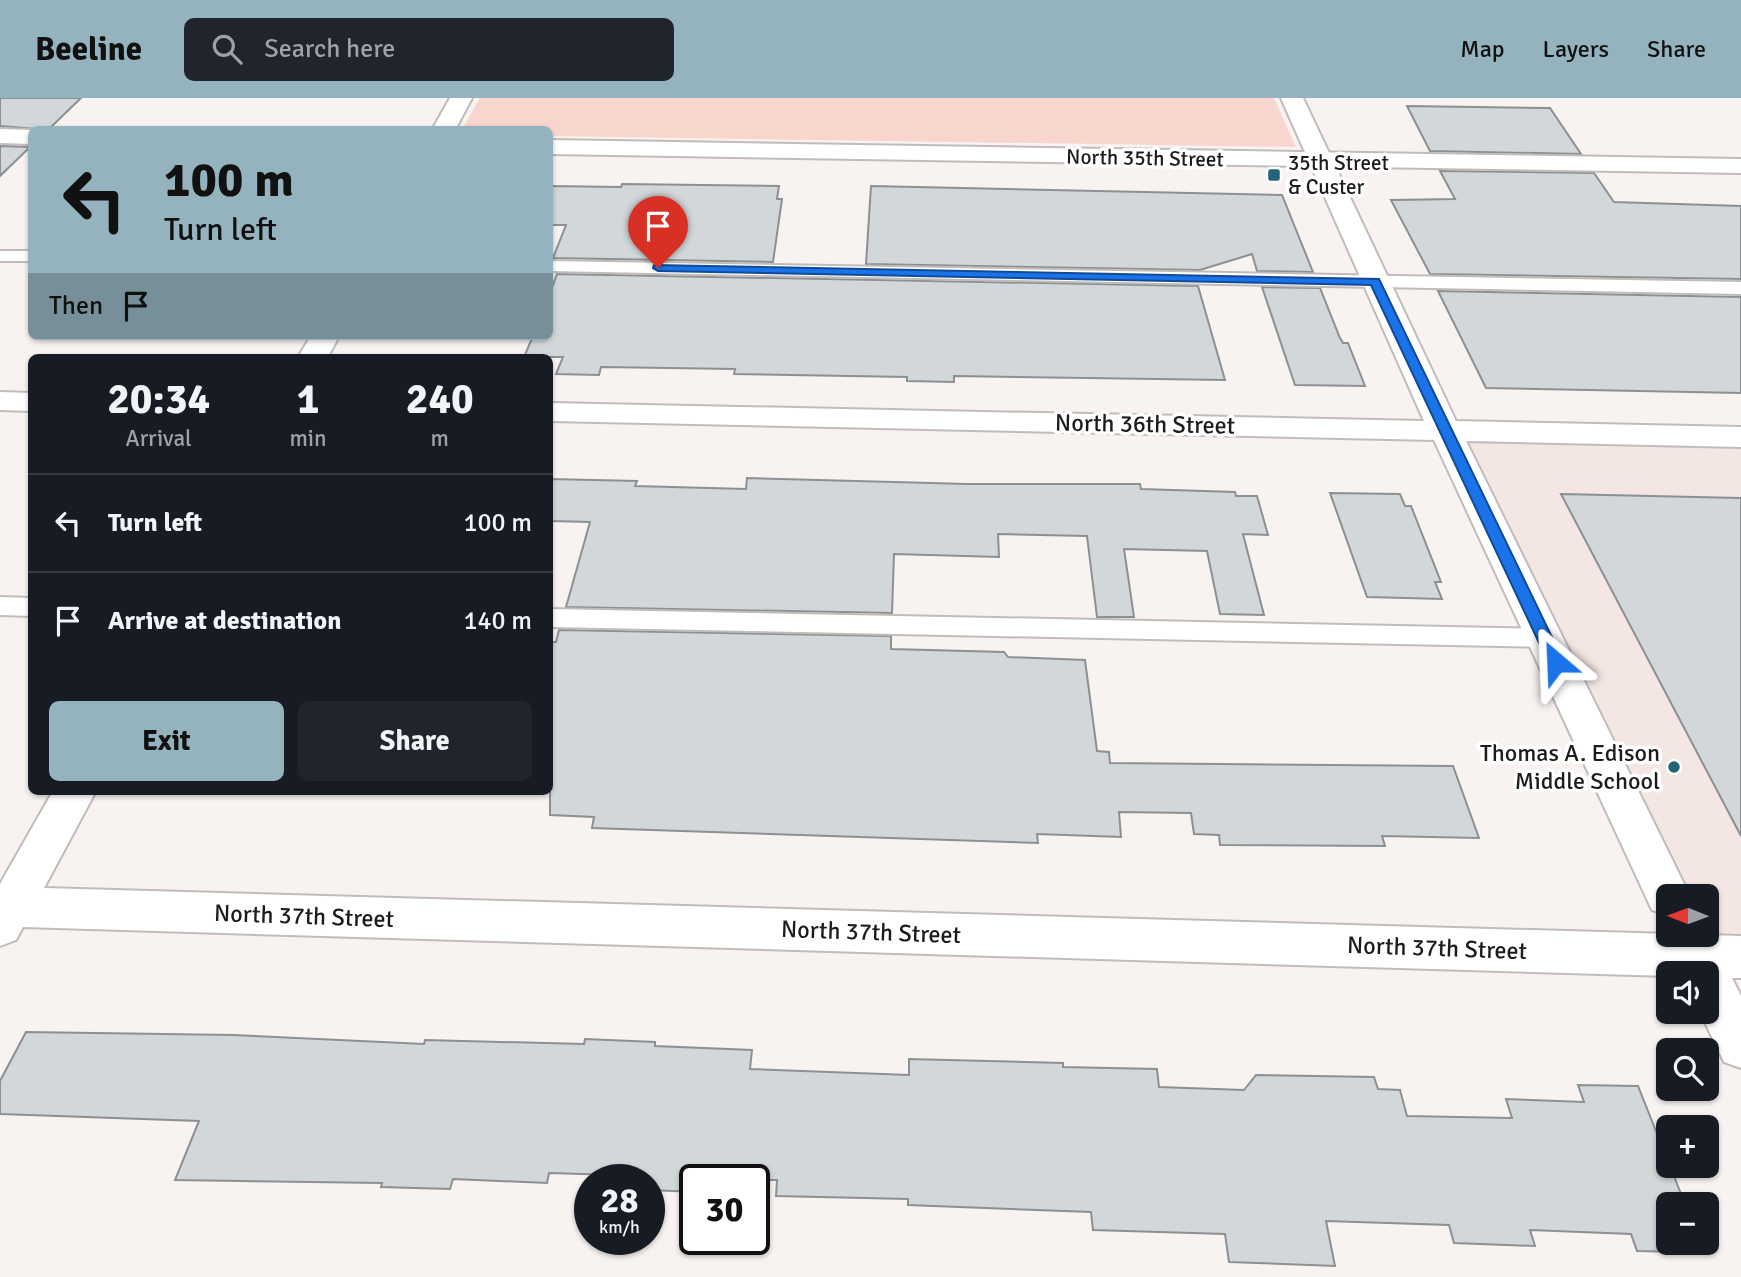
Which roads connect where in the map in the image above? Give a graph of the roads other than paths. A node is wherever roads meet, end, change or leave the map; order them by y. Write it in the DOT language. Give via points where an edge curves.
graph roads {
  1 [pos="461,98"];
  2 [pos="1292,98"];
  3 [pos="445,126"];
  4 [pos="0,136"];
  5 [pos="28,137"];
  6 [pos="553,147"];
  7 [pos="1320,161"];
  8 [pos="1741,166"];
  9 [pos="0,256"];
  10 [pos="28,256"];
  11 [pos="553,266"];
  12 [pos="1375,281"];
  13 [pos="1741,288"];
  14 [pos="0,401"];
  15 [pos="28,402"];
  16 [pos="553,412"];
  17 [pos="1444,430"];
  18 [pos="1741,437"];
  19 [pos="0,606"];
  20 [pos="28,607"];
  21 [pos="553,618"];
  22 [pos="1545,638"];
  23 [pos="73,795"];
  24 [pos="1662,884"];
  25 [pos="4,914"];
  26 [pos="1741,957"];
  27 [pos="1699,959"];
  28 [pos="1741,1045"];
  1 -- 3 [label="street"];
  2 -- 7 [label="street"];
  4 -- 5 [label="street"];
  6 -- 7 [label="street, North 35th Street"];
  7 -- 8 [label="street, North 35th Street"];
  7 -- 12 [label="street"];
  9 -- 10 [label="lane"];
  11 -- 12 [label="lane"];
  12 -- 13 [label="lane"];
  12 -- 17 [label="street"];
  14 -- 15 [label="street"];
  16 -- 17 [label="street, North 36th Street"];
  17 -- 18 [label="street, North 36th Street"];
  17 -- 22 [label="street"];
  19 -- 20 [label="lane"];
  21 -- 22 [label="lane"];
  22 -- 24 [label="street"];
  23 -- 25 [label="street"];
  25 -- 27 [label="street, North 37th Street"];
  26 -- 27 [label="street, North 37th Street"];
  27 -- 28 [label="street"];
}
